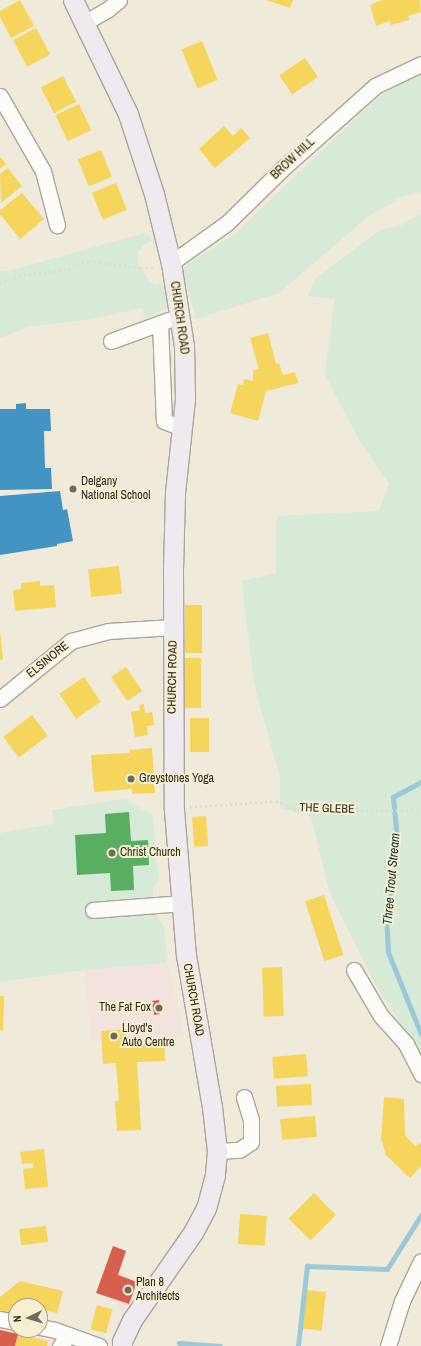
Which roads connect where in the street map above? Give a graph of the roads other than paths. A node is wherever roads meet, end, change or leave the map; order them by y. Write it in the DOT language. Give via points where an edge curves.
graph roads {
  1 [pos="73,0"];
  2 [pos="119,0"];
  3 [pos="84,23"];
  4 [pos="421,64"];
  5 [pos="0,96"];
  6 [pos="57,225"];
  7 [pos="171,263"];
  8 [pos="180,316"];
  9 [pos="160,323"];
  10 [pos="111,341"];
  11 [pos="182,428"];
  12 [pos="174,627"];
  13 [pos="0,699"];
  14 [pos="182,903"];
  15 [pos="93,910"];
  16 [pos="354,970"];
  17 [pos="421,1074"];
  18 [pos="244,1097"];
  19 [pos="217,1151"];
  20 [pos="421,1260"];
  21 [pos="48,1332"];
  22 [pos="64,1341"];
  23 [pos="99,1346"];
  24 [pos="122,1346"];
  25 [pos="388,1346"];
  1 -- 3 [label="main road, CHURCH ROAD"];
  2 -- 3 [label="street"];
  3 -- 7 [label="main road, CHURCH ROAD" via="128,114 154,194"];
  4 -- 7 [label="street, BROW HILL" via="375,86 282,169 228,223"];
  5 -- 6 [label="street" via="43,171"];
  7 -- 8 [label="main road, CHURCH ROAD"];
  8 -- 9 [label="street"];
  8 -- 11 [label="main road, CHURCH ROAD" via="184,346 185,399"];
  9 -- 10 [label="street"];
  9 -- 11 [label="street" via="164,421"];
  11 -- 12 [label="main road, CHURCH ROAD" via="175,493 172,572"];
  12 -- 13 [label="street, ELSINORE" via="108,631 71,641"];
  12 -- 14 [label="main road, CHURCH ROAD" via="174,803"];
  14 -- 15 [label="street"];
  14 -- 19 [label="main road, CHURCH ROAD" via="186,955"];
  16 -- 17 [label="street" via="381,1016 406,1044"];
  18 -- 19 [label="street" via="251,1120 251,1142 240,1150"];
  19 -- 24 [label="main road, CHURCH ROAD" via="215,1175 206,1208 194,1231 132,1320"];
  20 -- 25 [label="street" via="402,1300"];
  21 -- 22 [label="street"];
  22 -- 23 [label="street"];
}
